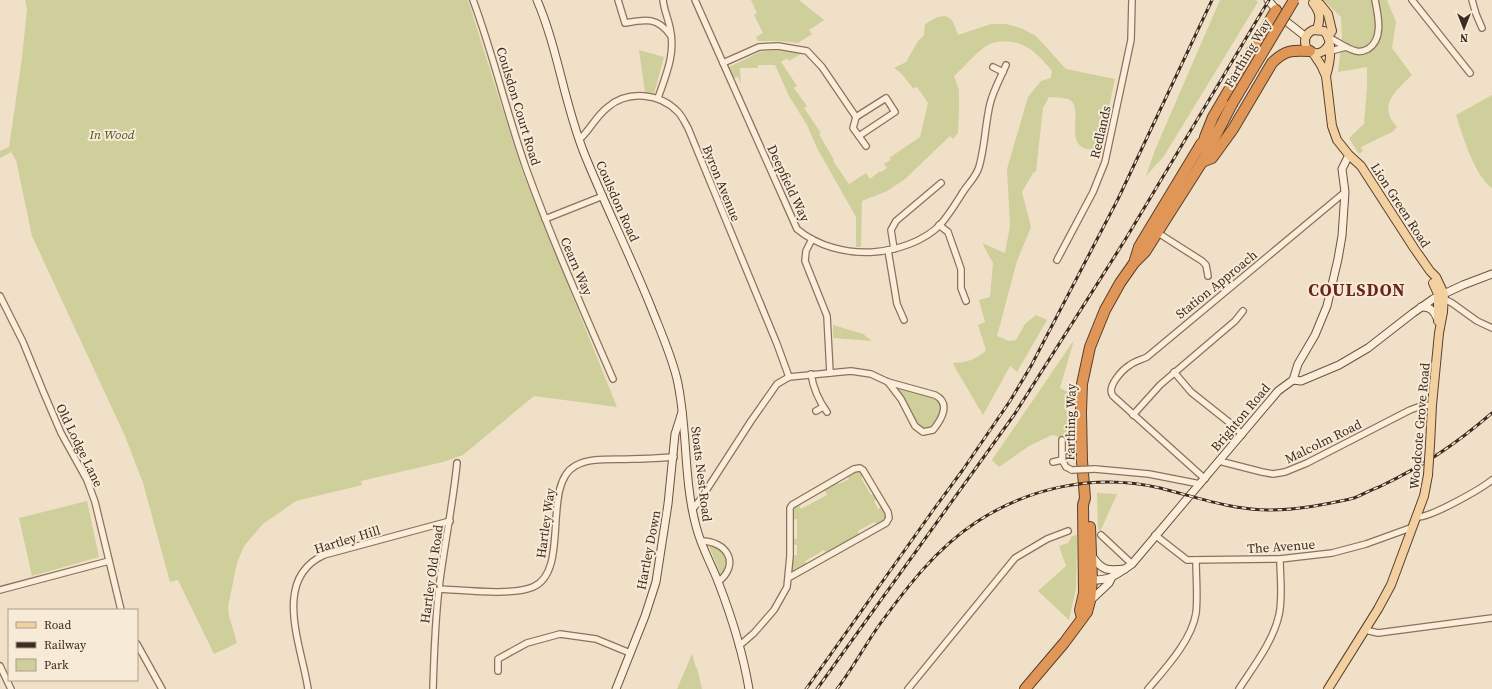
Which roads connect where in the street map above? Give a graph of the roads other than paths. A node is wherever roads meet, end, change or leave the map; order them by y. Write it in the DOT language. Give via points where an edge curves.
graph roads {
  1 [pos="473,0"];
  2 [pos="537,0"];
  3 [pos="618,0"];
  4 [pos="663,0"];
  5 [pos="694,0"];
  6 [pos="1132,0"];
  7 [pos="1268,0"];
  8 [pos="1294,0"];
  9 [pos="1375,0"];
  10 [pos="1412,0"];
  11 [pos="1472,0"];
  12 [pos="1311,2"];
  13 [pos="1276,10"];
  14 [pos="1482,28"];
  15 [pos="1317,29"];
  16 [pos="671,36"];
  17 [pos="1306,37"];
  18 [pos="1329,44"];
  19 [pos="1346,47"];
  20 [pos="1315,52"];
  21 [pos="722,63"];
  22 [pos="1006,65"];
  23 [pos="993,66"];
  24 [pos="1003,72"];
  25 [pos="1470,73"];
  26 [pos="1326,76"];
  27 [pos="658,98"];
  28 [pos="856,117"];
  29 [pos="1223,120"];
  30 [pos="859,136"];
  31 [pos="579,140"];
  32 [pos="1201,144"];
  33 [pos="866,146"];
  34 [pos="1349,155"];
  35 [pos="1202,162"];
  36 [pos="941,182"];
  37 [pos="1344,192"];
  38 [pos="603,196"];
  39 [pos="545,219"];
  40 [pos="940,225"];
  41 [pos="1154,230"];
  42 [pos="812,240"];
  43 [pos="891,250"];
  44 [pos="1057,260"];
  45 [pos="1492,274"];
  46 [pos="1208,276"];
  47 [pos="1453,290"];
  48 [pos="0,296"];
  49 [pos="1442,296"];
  50 [pos="966,301"];
  51 [pos="1452,303"];
  52 [pos="1421,307"];
  53 [pos="1244,311"];
  54 [pos="1438,319"];
  55 [pos="904,320"];
  56 [pos="1492,328"];
  57 [pos="1439,333"];
  58 [pos="830,372"];
  59 [pos="1174,372"];
  60 [pos="811,374"];
  61 [pos="789,376"];
  62 [pos="613,379"];
  63 [pos="1293,380"];
  64 [pos="888,382"];
  65 [pos="1432,405"];
  66 [pos="823,407"];
  67 [pos="682,410"];
  68 [pos="816,411"];
  69 [pos="827,412"];
  70 [pos="1133,415"];
  71 [pos="1242,435"];
  72 [pos="1062,440"];
  73 [pos="674,457"];
  74 [pos="1062,460"];
  75 [pos="1053,462"];
  76 [pos="1219,462"];
  77 [pos="457,463"];
  78 [pos="1492,480"];
  79 [pos="1202,482"];
  80 [pos="1085,498"];
  81 [pos="692,510"];
  82 [pos="1417,517"];
  83 [pos="450,521"];
  84 [pos="1413,526"];
  85 [pos="1068,531"];
  86 [pos="1100,535"];
  87 [pos="1155,535"];
  88 [pos="701,541"];
  89 [pos="1092,556"];
  90 [pos="1280,559"];
  91 [pos="1196,560"];
  92 [pos="109,561"];
  93 [pos="1132,564"];
  94 [pos="1125,569"];
  95 [pos="1112,577"];
  96 [pos="788,578"];
  97 [pos="1088,580"];
  98 [pos="718,582"];
  99 [pos="439,589"];
  100 [pos="0,590"];
  101 [pos="1090,601"];
  102 [pos="121,609"];
  103 [pos="1082,618"];
  104 [pos="1492,618"];
  105 [pos="1365,630"];
  106 [pos="138,646"];
  107 [pos="739,646"];
  108 [pos="630,653"];
  109 [pos="0,666"];
  110 [pos="498,671"];
  111 [pos="11,689"];
  112 [pos="162,689"];
  113 [pos="308,689"];
  114 [pos="433,689"];
  115 [pos="616,689"];
  116 [pos="748,689"];
  117 [pos="908,689"];
  118 [pos="1025,689"];
  119 [pos="1148,689"];
  120 [pos="1238,689"];
  121 [pos="1328,689"];
  1 -- 39 [label="street, Coulsdon Court Road"];
  2 -- 31 [label="main road, Coulsdon Road" via="554,46"];
  3 -- 16 [label="street" via="625,23 652,20 666,29"];
  4 -- 16 [label="street"];
  5 -- 21 [label="street, Deepfield Way"];
  6 -- 44 [label="street, Redlands" via="1131,40 1105,162 1093,192"];
  7 -- 13 [label="main road"];
  8 -- 29 [label="highway, Farthing Way, bridge"];
  9 -- 19 [label="street" via="1378,31 1376,41 1365,50 1357,51"];
  10 -- 25 [label="street"];
  11 -- 14 [label="street"];
  12 -- 15 [label="main road" via="1320,17"];
  12 -- 18 [label="main road" via="1320,4 1328,14 1332,31"];
  13 -- 17 [label="main road"];
  13 -- 32 [label="highway" via="1213,117"];
  15 -- 17 [label="main road" via="1310,31"];
  15 -- 18 [label="main road" via="1324,31"];
  16 -- 27 [label="street" via="672,52"];
  17 -- 20 [label="main road" via="1305,43"];
  18 -- 19 [label="street"];
  18 -- 19 [label="street" via="1339,42"];
  18 -- 20 [label="main road" via="1327,48"];
  18 -- 26 [label="main road"];
  20 -- 26 [label="main road"];
  20 -- 35 [label="highway" via="1291,51 1278,57 1233,129 1212,158"];
  21 -- 28 [label="street" via="759,47 778,46 807,51 822,67"];
  21 -- 42 [label="street, Deepfield Way" via="797,229"];
  22 -- 24 [label="street, Deepfield Way"];
  23 -- 24 [label="street"];
  24 -- 40 [label="street, Deepfield Way" via="990,103 975,177"];
  26 -- 34 [label="main road" via="1332,126 1337,140"];
  27 -- 31 [label="street, Byron Avenue" via="640,95 622,98 608,107"];
  27 -- 61 [label="street, Byron Avenue" via="679,113 688,128"];
  28 -- 30 [label="street" via="852,128"];
  28 -- 30 [label="street" via="886,98 895,112"];
  29 -- 32 [label="highway, Farthing Way"];
  29 -- 35 [label="highway, Farthing Way"];
  30 -- 33 [label="street"];
  31 -- 38 [label="main road, Coulsdon Road"];
  32 -- 41 [label="highway, Farthing Way"];
  34 -- 37 [label="main road" via="1342,166"];
  34 -- 49 [label="main road, Lion Green Road" via="1361,166 1430,271"];
  35 -- 41 [label="highway, Farthing Way"];
  36 -- 43 [label="street" via="896,222 891,230"];
  37 -- 63 [label="main road" via="1342,236 1327,306 1315,335 1298,364"];
  37 -- 70 [label="street, Station Approach" via="1147,357 1129,366 1111,387 1110,392"];
  38 -- 39 [label="street"];
  38 -- 67 [label="main road, Coulsdon Road" via="666,343"];
  39 -- 62 [label="street, Cearn Way"];
  40 -- 43 [label="street, Deepfield Way" via="919,239"];
  40 -- 50 [label="street" via="948,232 961,269 961,288"];
  41 -- 46 [label="street" via="1202,261 1206,265"];
  41 -- 80 [label="highway, Farthing Way" via="1145,252 1134,262 1105,310 1090,347 1081,412"];
  42 -- 43 [label="street, Deepfield Way" via="843,250"];
  42 -- 58 [label="street" via="806,251 805,262 827,316"];
  43 -- 55 [label="street" via="897,304"];
  45 -- 47 [label="main road"];
  47 -- 49 [label="main road"];
  47 -- 51 [label="street" via="1449,296"];
  48 -- 92 [label="street, Old Lodge Lane" via="23,342 61,433 87,480"];
  49 -- 51 [label="street"];
  49 -- 52 [label="main road"];
  49 -- 54 [label="main road, Woodcote Grove Road"];
  49 -- 57 [label="main road, Woodcote Grove Road" via="1444,312"];
  51 -- 56 [label="street"];
  52 -- 54 [label="main road" via="1431,309"];
  52 -- 63 [label="main road" via="1356,356 1301,381"];
  53 -- 59 [label="street"];
  54 -- 57 [label="main road, Woodcote Grove Road"];
  57 -- 65 [label="main road, Woodcote Grove Road"];
  58 -- 60 [label="street"];
  58 -- 64 [label="street" via="871,374"];
  59 -- 70 [label="street"];
  59 -- 71 [label="street" via="1191,392"];
  60 -- 61 [label="street"];
  60 -- 66 [label="street" via="812,383"];
  61 -- 81 [label="street" via="776,384"];
  63 -- 71 [label="main road, Brighton Road" via="1278,391"];
  64 -- 64 [label="street" via="901,400 914,426 923,432 933,430 944,412 940,398"];
  65 -- 76 [label="street, Malcolm Road" via="1410,410 1285,472 1273,474"];
  65 -- 82 [label="main road, Woodcote Grove Road, bridge" via="1428,475"];
  66 -- 68 [label="street"];
  66 -- 69 [label="street"];
  67 -- 73 [label="main road, Hartley Down" via="675,434"];
  67 -- 81 [label="main road, Stoats Nest Road"];
  70 -- 79 [label="street"];
  71 -- 76 [label="main road, Brighton Road"];
  72 -- 74 [label="street"];
  73 -- 99 [label="street, Hartley Way" via="588,461 573,467 563,479 560,490 548,574 533,587 511,592"];
  73 -- 108 [label="main road, Hartley Down" via="656,582"];
  74 -- 75 [label="street"];
  74 -- 79 [label="street, bridge" via="1066,467 1072,470 1095,469"];
  76 -- 79 [label="main road, Brighton Road"];
  77 -- 83 [label="street, Hartley Old Road"];
  78 -- 82 [label="street" via="1431,514 1422,518"];
  79 -- 87 [label="main road, Brighton Road"];
  80 -- 89 [label="highway, Farthing Way"];
  80 -- 97 [label="highway, Farthing Way" via="1083,505"];
  81 -- 88 [label="main road, Stoats Nest Road"];
  82 -- 84 [label="main road, Woodcote Grove Road"];
  83 -- 99 [label="street, Hartley Old Road"];
  83 -- 113 [label="street, Hartley Hill" via="324,555 313,560 306,568 298,580 294,593 294,617"];
  84 -- 90 [label="street, The Avenue" via="1344,550"];
  84 -- 105 [label="main road, Woodcote Grove Road" via="1391,585"];
  85 -- 117 [label="street" via="1061,537 1047,539 1015,558"];
  86 -- 93 [label="street"];
  87 -- 91 [label="street, The Avenue" via="1185,560"];
  87 -- 93 [label="main road, Brighton Road"];
  88 -- 98 [label="main road, Stoats Nest Road"];
  88 -- 98 [label="street, Stoats Nest Road" via="716,543 726,551 729,558 730,566 727,573"];
  89 -- 94 [label="main road" via="1106,569"];
  89 -- 97 [label="highway, Farthing Way"];
  90 -- 91 [label="street, The Avenue"];
  90 -- 120 [label="street" via="1280,603 1276,626"];
  91 -- 119 [label="street" via="1197,604 1193,626 1182,645"];
  92 -- 100 [label="street"];
  92 -- 102 [label="street, Old Lodge Lane"];
  93 -- 94 [label="main road, Brighton Road"];
  94 -- 95 [label="main road, Brighton Road"];
  95 -- 97 [label="main road, Brighton Road"];
  95 -- 101 [label="main road, Brighton Road" via="1110,583"];
  96 -- 96 [label="street" via="886,523 889,518 888,512 863,470 854,468 792,505"];
  96 -- 107 [label="street" via="787,587 774,610 754,634"];
  97 -- 101 [label="highway"];
  97 -- 103 [label="highway, Farthing Way" via="1080,610"];
  98 -- 107 [label="main road, Stoats Nest Road"];
  99 -- 114 [label="street, Hartley Old Road"];
  101 -- 103 [label="highway, Brighton Road"];
  103 -- 118 [label="highway, Brighton Road"];
  104 -- 105 [label="street" via="1378,633"];
  105 -- 121 [label="main road, Woodcote Grove Road"];
  106 -- 112 [label="street"];
  107 -- 116 [label="main road, Stoats Nest Road"];
  108 -- 110 [label="street" via="596,639 560,634 527,643 498,659"];
  108 -- 115 [label="main road, Hartley Down"];
  109 -- 111 [label="street"];
}
